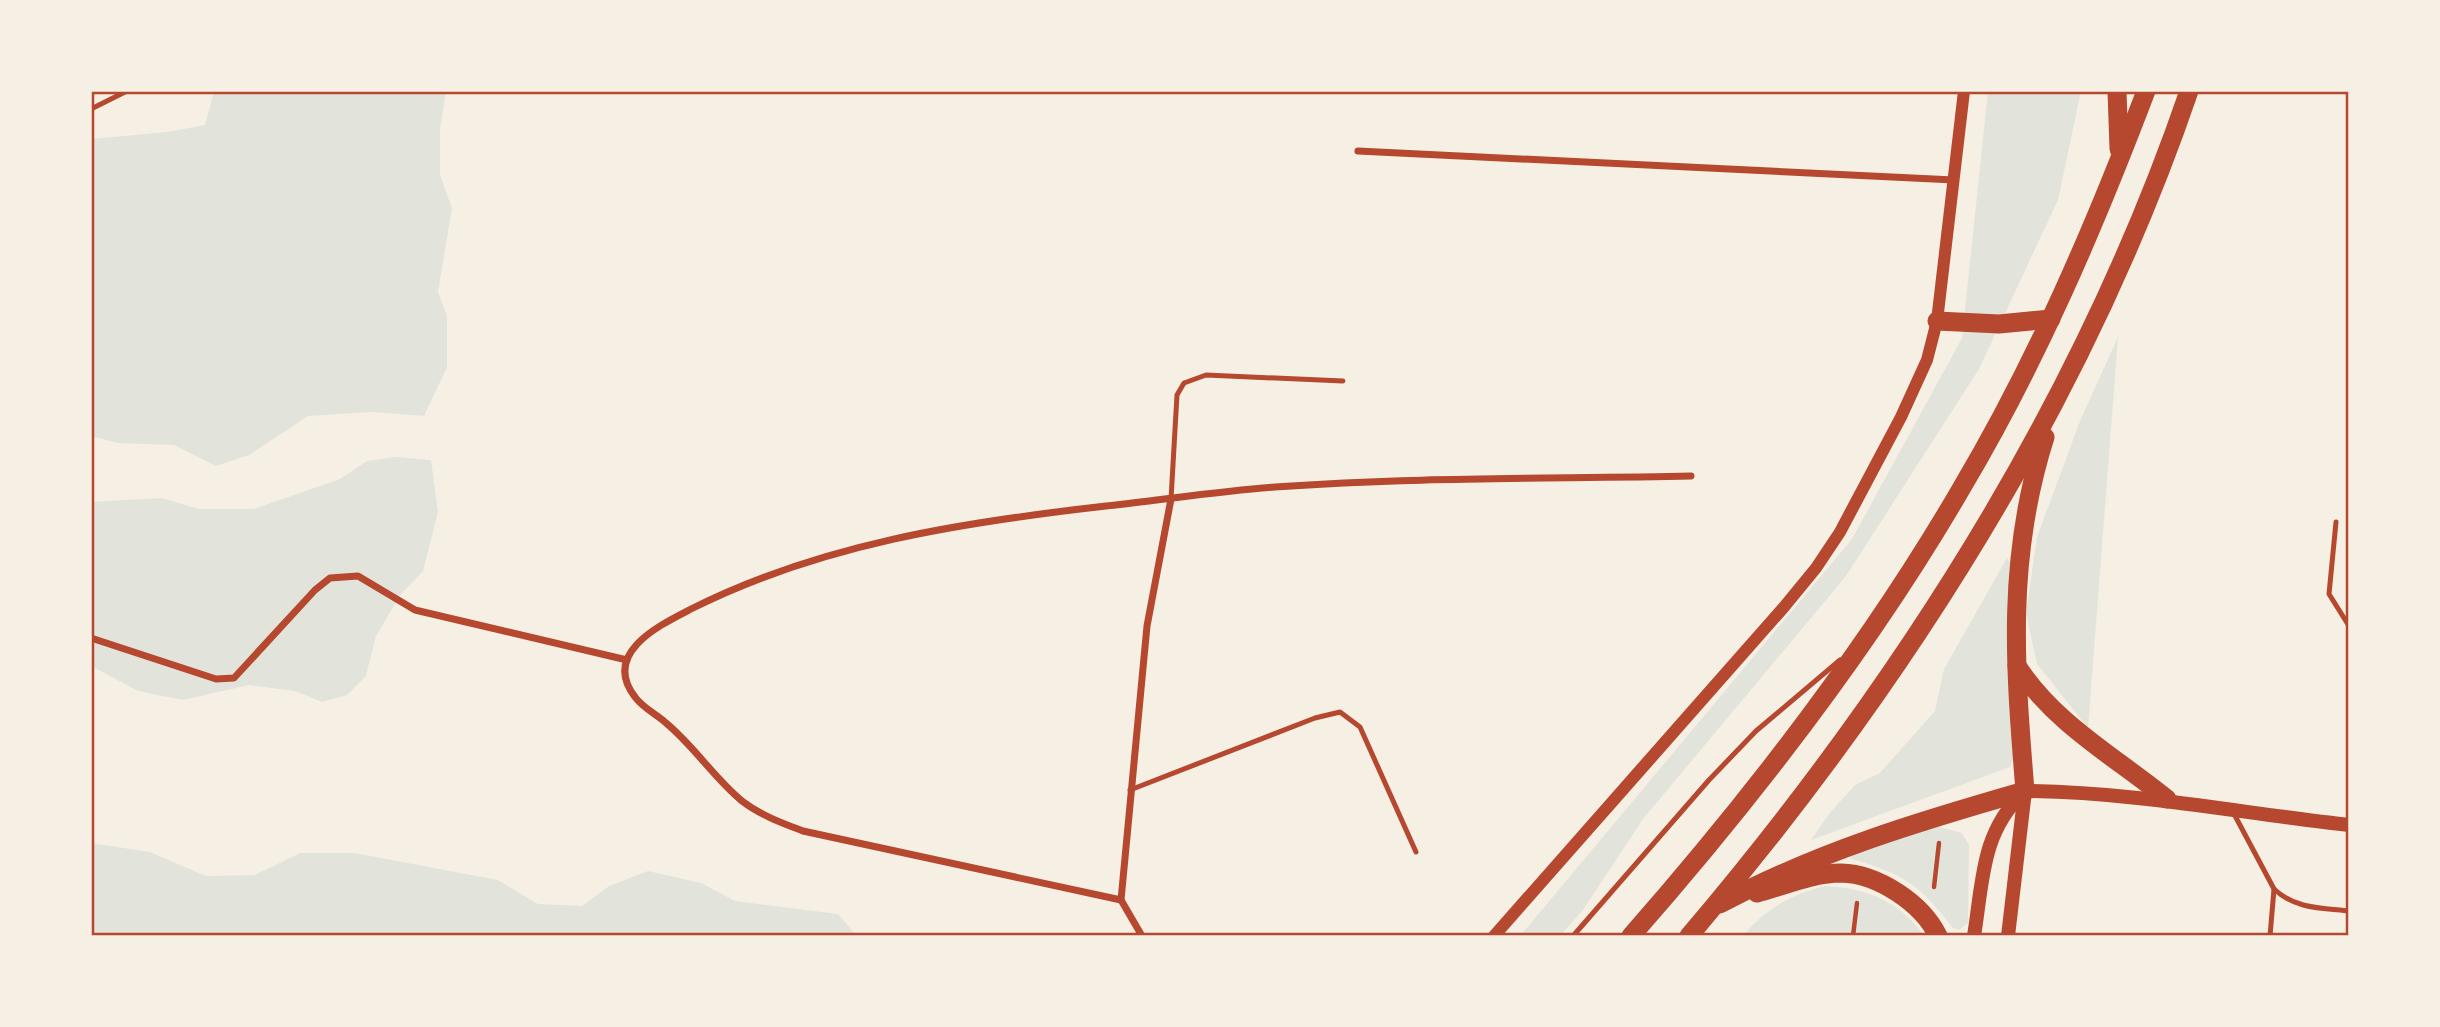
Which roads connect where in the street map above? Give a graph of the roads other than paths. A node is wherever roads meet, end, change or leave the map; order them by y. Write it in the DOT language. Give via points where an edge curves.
graph roads {
  1 [pos="127,91"];
  2 [pos="1964,91"];
  3 [pos="2117,91"];
  4 [pos="2146,91"];
  5 [pos="2189,91"];
  6 [pos="91,109"];
  7 [pos="1358,152"];
  8 [pos="2117,168"];
  9 [pos="1954,180"];
  10 [pos="2051,319"];
  11 [pos="1937,321"];
  12 [pos="1343,381"];
  13 [pos="2057,400"];
  14 [pos="1691,476"];
  15 [pos="1171,499"];
  16 [pos="2336,522"];
  17 [pos="2349,626"];
  18 [pos="91,638"];
  19 [pos="1866,638"];
  20 [pos="627,660"];
  21 [pos="2016,664"];
  22 [pos="1129,790"];
  23 [pos="2025,791"];
  24 [pos="2167,799"];
  25 [pos="2232,812"];
  26 [pos="2349,825"];
  27 [pos="1416,852"];
  28 [pos="2274,889"];
  29 [pos="1121,900"];
  30 [pos="1713,908"];
  31 [pos="2349,911"];
  32 [pos="1142,936"];
  33 [pos="1494,936"];
  34 [pos="1573,936"];
  35 [pos="1631,936"];
  36 [pos="1689,936"];
  37 [pos="1938,936"];
  38 [pos="1975,936"];
  39 [pos="2008,936"];
  40 [pos="2270,936"];
  1 -- 6 [label="lane"];
  2 -- 9 [label="street"];
  3 -- 8 [label="highway"];
  4 -- 8 [label="highway"];
  5 -- 13 [label="highway" via="2115,277"];
  7 -- 9 [label="street"];
  8 -- 10 [label="highway"];
  9 -- 11 [label="street"];
  10 -- 11 [label="highway" via="1999,324"];
  10 -- 19 [label="highway" via="1962,489"];
  11 -- 33 [label="street" via="1927,360 1901,417 1816,568"];
  12 -- 15 [label="lane" via="1206,375 1184,383 1177,395"];
  13 -- 21 [label="highway" via="2038,463 2020,555"];
  13 -- 30 [label="highway" via="1978,542 1887,682"];
  14 -- 15 [label="street" via="1277,486"];
  15 -- 20 [label="street" via="1026,515 845,550 711,599 642,637"];
  15 -- 22 [label="street" via="1147,625"];
  16 -- 17 [label="lane" via="2329,594"];
  18 -- 20 [label="street" via="216,679 234,678 315,590 330,578 358,576 415,610"];
  19 -- 34 [label="lane" via="1756,731"];
  19 -- 35 [label="highway" via="1760,781"];
  20 -- 29 [label="street" via="628,685 635,698 685,741 732,792 763,814 803,831"];
  21 -- 23 [label="highway"];
  21 -- 24 [label="highway" via="2039,697 2072,730"];
  22 -- 27 [label="lane" via="1340,712 1360,727"];
  22 -- 29 [label="street"];
  23 -- 24 [label="main road"];
  23 -- 30 [label="highway" via="1818,856"];
  23 -- 38 [label="main road" via="1991,836"];
  23 -- 39 [label="main road"];
  24 -- 25 [label="main road"];
  25 -- 26 [label="main road"];
  25 -- 28 [label="lane"];
  28 -- 31 [label="lane" via="2301,906"];
  28 -- 40 [label="lane"];
  29 -- 32 [label="street"];
  30 -- 36 [label="highway"];
  30 -- 37 [label="highway" via="1821,875 1843,873 1905,897"];
}
